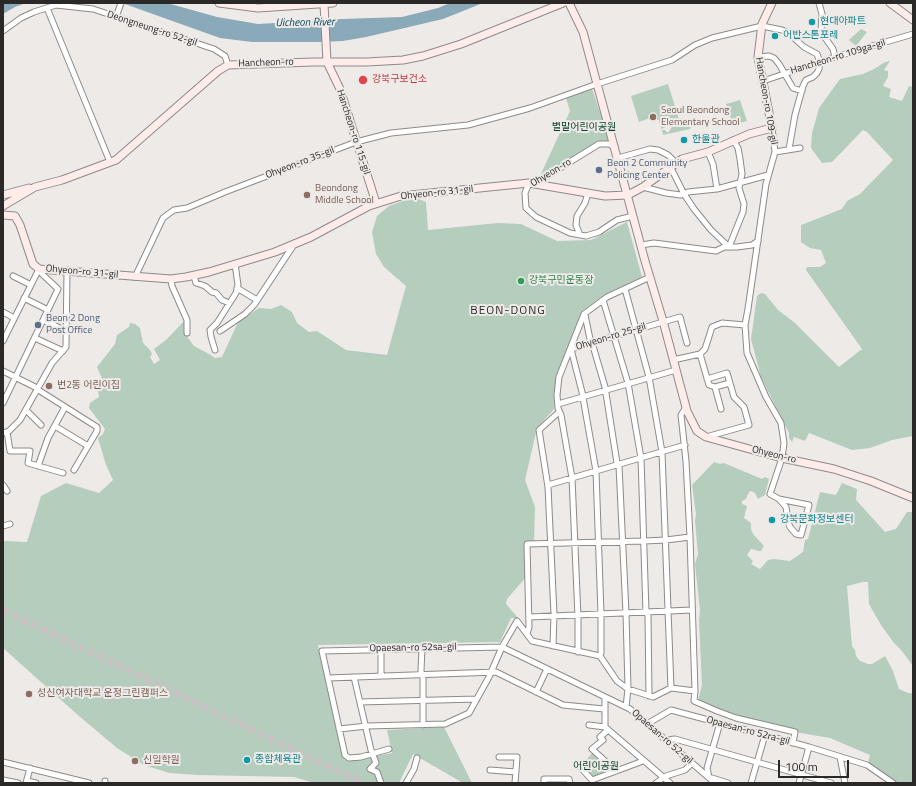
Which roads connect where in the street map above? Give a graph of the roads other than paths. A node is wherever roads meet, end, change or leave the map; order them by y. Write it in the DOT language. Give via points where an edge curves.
graph roads {
  1 [pos="121,3"];
  2 [pos="219,3"];
  3 [pos="332,3"];
  4 [pos="563,3"];
  5 [pos="569,3"];
  6 [pos="772,3"];
  7 [pos="819,3"];
  8 [pos="890,3"];
  9 [pos="313,4"];
  10 [pos="324,4"];
  11 [pos="258,5"];
  12 [pos="278,5"];
  13 [pos="46,8"];
  14 [pos="116,17"];
  15 [pos="913,20"];
  16 [pos="762,26"];
  17 [pos="3,31"];
  18 [pos="913,34"];
  19 [pos="758,56"];
  20 [pos="835,57"];
  21 [pos="327,62"];
  22 [pos="820,62"];
  23 [pos="228,65"];
  24 [pos="784,74"];
  25 [pos="763,81"];
  26 [pos="597,84"];
  27 [pos="802,91"];
  28 [pos="772,128"];
  29 [pos="733,140"];
  30 [pos="356,142"];
  31 [pos="615,147"];
  32 [pos="800,148"];
  33 [pos="789,149"];
  34 [pos="708,152"];
  35 [pos="774,152"];
  36 [pos="618,158"];
  37 [pos="110,162"];
  38 [pos="673,164"];
  39 [pos="768,175"];
  40 [pos="739,183"];
  41 [pos="529,184"];
  42 [pos="36,187"];
  43 [pos="643,187"];
  44 [pos="717,188"];
  45 [pos="3,194"];
  46 [pos="588,194"];
  47 [pos="684,194"];
  48 [pos="628,195"];
  49 [pos="376,203"];
  50 [pos="3,206"];
  51 [pos="3,215"];
  52 [pos="633,216"];
  53 [pos="580,235"];
  54 [pos="758,241"];
  55 [pos="295,243"];
  56 [pos="641,245"];
  57 [pos="729,247"];
  58 [pos="235,264"];
  59 [pos="39,269"];
  60 [pos="68,271"];
  61 [pos="13,276"];
  62 [pos="194,276"];
  63 [pos="135,277"];
  64 [pos="650,277"];
  65 [pos="171,279"];
  66 [pos="31,285"];
  67 [pos="237,288"];
  68 [pos="625,289"];
  69 [pos="24,298"];
  70 [pos="258,300"];
  71 [pos="603,300"];
  72 [pos="229,303"];
  73 [pos="48,310"];
  74 [pos="3,312"];
  75 [pos="584,314"];
  76 [pos="14,318"];
  77 [pos="43,320"];
  78 [pos="663,321"];
  79 [pos="745,325"];
  80 [pos="636,329"];
  81 [pos="66,331"];
  82 [pos="220,331"];
  83 [pos="187,334"];
  84 [pos="614,336"];
  85 [pos="35,338"];
  86 [pos="3,341"];
  87 [pos="591,342"];
  88 [pos="688,343"];
  89 [pos="572,349"];
  90 [pos="215,350"];
  91 [pos="63,351"];
  92 [pos="700,354"];
  93 [pos="673,360"];
  94 [pos="676,370"];
  95 [pos="4,371"];
  96 [pos="16,377"];
  97 [pos="650,377"];
  98 [pos="3,378"];
  99 [pos="707,379"];
  100 [pos="730,382"];
  101 [pos="628,384"];
  102 [pos="714,387"];
  103 [pos="38,389"];
  104 [pos="606,390"];
  105 [pos="583,397"];
  106 [pos="3,403"];
  107 [pos="558,404"];
  108 [pos="65,407"];
  109 [pos="686,407"];
  110 [pos="721,409"];
  111 [pos="26,410"];
  112 [pos="559,412"];
  113 [pos="40,425"];
  114 [pos="55,426"];
  115 [pos="5,432"];
  116 [pos="706,437"];
  117 [pos="685,445"];
  118 [pos="88,446"];
  119 [pos="662,452"];
  120 [pos="642,458"];
  121 [pos="782,458"];
  122 [pos="618,465"];
  123 [pos="38,466"];
  124 [pos="74,470"];
  125 [pos="596,471"];
  126 [pos="63,473"];
  127 [pos="572,478"];
  128 [pos="3,485"];
  129 [pos="548,485"];
  130 [pos="7,491"];
  131 [pos="913,498"];
  132 [pos="779,499"];
  133 [pos="10,524"];
  134 [pos="3,526"];
  135 [pos="690,537"];
  136 [pos="666,540"];
  137 [pos="598,542"];
  138 [pos="623,542"];
  139 [pos="644,542"];
  140 [pos="575,543"];
  141 [pos="550,544"];
  142 [pos="692,610"];
  143 [pos="646,612"];
  144 [pos="669,612"];
  145 [pos="626,613"];
  146 [pos="578,614"];
  147 [pos="601,614"];
  148 [pos="529,616"];
  149 [pos="554,616"];
  150 [pos="527,634"];
  151 [pos="553,646"];
  152 [pos="502,647"];
  153 [pos="381,648"];
  154 [pos="422,648"];
  155 [pos="578,652"];
  156 [pos="600,656"];
  157 [pos="547,669"];
  158 [pos="491,672"];
  159 [pos="422,674"];
  160 [pos="381,676"];
  161 [pos="354,677"];
  162 [pos="328,678"];
  163 [pos="671,688"];
  164 [pos="628,689"];
  165 [pos="695,691"];
  166 [pos="536,692"];
  167 [pos="649,696"];
  168 [pos="605,697"];
  169 [pos="477,699"];
  170 [pos="423,701"];
  171 [pos="360,702"];
  172 [pos="626,707"];
  173 [pos="604,709"];
  174 [pos="720,723"];
  175 [pos="647,724"];
  176 [pos="423,725"];
  177 [pos="589,725"];
  178 [pos="365,726"];
  179 [pos="339,729"];
  180 [pos="607,729"];
  181 [pos="765,736"];
  182 [pos="666,740"];
  183 [pos="792,743"];
  184 [pos="809,747"];
  185 [pos="389,749"];
  186 [pos="713,750"];
  187 [pos="373,754"];
  188 [pos="499,757"];
  189 [pos="840,757"];
  190 [pos="417,758"];
  191 [pos="643,761"];
  192 [pos="3,762"];
  193 [pos="758,762"];
  194 [pos="692,763"];
  195 [pos="30,768"];
  196 [pos="581,768"];
  197 [pos="490,770"];
  198 [pos="616,771"];
  199 [pos="516,772"];
  200 [pos="802,774"];
  201 [pos="709,777"];
  202 [pos="664,779"];
  203 [pos="3,780"];
  204 [pos="26,782"];
  205 [pos="18,783"];
  206 [pos="36,783"];
  207 [pos="89,783"];
  208 [pos="381,783"];
  209 [pos="406,783"];
  210 [pos="515,783"];
  211 [pos="544,783"];
  212 [pos="570,783"];
  213 [pos="656,783"];
  214 [pos="670,783"];
  215 [pos="715,783"];
  216 [pos="728,783"];
  217 [pos="751,783"];
  218 [pos="799,783"];
  219 [pos="832,783"];
  220 [pos="845,783"];
  221 [pos="893,783"];
  1 -- 14 [label="street"];
  2 -- 11 [label="street"];
  3 -- 10 [label="street"];
  4 -- 21 [label="street, Hancheon-ro" via="428,55 391,61"];
  5 -- 26 [label="street" via="583,32"];
  6 -- 16 [label="street, Hancheon-ro 109-gil"];
  7 -- 20 [label="street" via="822,14 821,32 833,49"];
  8 -- 15 [label="street"];
  9 -- 10 [label="street"];
  9 -- 12 [label="street"];
  10 -- 21 [label="street"];
  11 -- 12 [label="street"];
  13 -- 14 [label="street, Deongneung-ro 52-gil" via="56,6 93,9"];
  13 -- 17 [label="street, Deongneung-ro 52-gil" via="20,18"];
  13 -- 37 [label="street"];
  14 -- 23 [label="street, Deongneung-ro 52-gil" via="214,49 225,56"];
  16 -- 19 [label="street, Hancheon-ro 109-gil"];
  16 -- 22 [label="street" via="787,32 804,47 817,54"];
  16 -- 26 [label="street, Ohyeon-ro 35-gil" via="705,41 672,60"];
  18 -- 20 [label="street, Hancheon-ro 109ga-gil"];
  19 -- 24 [label="street" via="774,58"];
  19 -- 25 [label="street, Hancheon-ro 109-gil"];
  20 -- 22 [label="street, Hancheon-ro 109ga-gil"];
  21 -- 23 [label="street, Hancheon-ro"];
  21 -- 30 [label="street, Hancheon-ro 115-gil" via="340,89"];
  22 -- 24 [label="street, Hancheon-ro 109ga-gil"];
  22 -- 27 [label="street, Hancheon-ro 109-gil" via="817,73 805,81"];
  23 -- 37 [label="street, Hancheon-ro" via="116,160"];
  24 -- 25 [label="street, Hancheon-ro 109ga-gil"];
  24 -- 27 [label="street" via="793,88"];
  25 -- 28 [label="street, Hancheon-ro 109-gil"];
  26 -- 30 [label="street, Ohyeon-ro 35-gil" via="530,108 468,125 391,132"];
  26 -- 31 [label="street"];
  27 -- 33 [label="street, Hancheon-ro 109-gil"];
  28 -- 29 [label="street"];
  28 -- 35 [label="street, Hancheon-ro 109-gil"];
  29 -- 34 [label="street"];
  29 -- 40 [label="street" via="740,159 742,174"];
  30 -- 49 [label="street, Hancheon-ro 115-gil"];
  30 -- 63 [label="street, Ohyeon-ro 35-gil" via="188,208 174,210 163,218"];
  31 -- 36 [label="street"];
  31 -- 41 [label="street, Ohyeon-ro" via="599,144 544,178"];
  32 -- 33 [label="street, Hancheon-ro 109-gil"];
  33 -- 35 [label="street, Hancheon-ro 109-gil"];
  34 -- 38 [label="street"];
  34 -- 44 [label="street"];
  35 -- 39 [label="street, Hancheon-ro 109-gil"];
  36 -- 38 [label="street" via="650,149 668,154"];
  36 -- 48 [label="street"];
  37 -- 42 [label="street, Hancheon-ro"];
  38 -- 43 [label="street"];
  38 -- 47 [label="street"];
  39 -- 40 [label="street"];
  39 -- 54 [label="street, Hancheon-ro 109-gil"];
  40 -- 44 [label="street"];
  40 -- 57 [label="street" via="744,204 743,212"];
  41 -- 46 [label="street, Ohyeon-ro 31-gil"];
  41 -- 49 [label="street, Ohyeon-ro 31-gil" via="407,195"];
  41 -- 53 [label="street, Ohyeon-ro" via="525,193 526,208 536,217"];
  42 -- 45 [label="street"];
  42 -- 50 [label="street, Hancheon-ro"];
  43 -- 47 [label="street" via="666,193"];
  43 -- 48 [label="street"];
  44 -- 47 [label="street"];
  46 -- 48 [label="street, Ohyeon-ro 31-gil"];
  46 -- 53 [label="street" via="577,216 576,225"];
  47 -- 57 [label="street" via="711,230"];
  48 -- 52 [label="street"];
  49 -- 55 [label="street, Ohyeon-ro 31-gil"];
  51 -- 59 [label="street, Ohyeon-ro 31-gil" via="15,216 34,264"];
  52 -- 53 [label="street, Ohyeon-ro" via="617,220 598,232"];
  52 -- 56 [label="street"];
  54 -- 57 [label="street" via="752,245"];
  54 -- 79 [label="street, Hancheon-ro 109-gil"];
  55 -- 58 [label="street, Ohyeon-ro 31-gil"];
  55 -- 70 [label="street"];
  56 -- 57 [label="street" via="654,243 716,251"];
  56 -- 64 [label="street"];
  58 -- 62 [label="street, Ohyeon-ro 31-gil"];
  58 -- 67 [label="street"];
  59 -- 60 [label="street, Ohyeon-ro 31-gil"];
  59 -- 66 [label="street"];
  59 -- 73 [label="street" via="58,290"];
  60 -- 63 [label="street, Ohyeon-ro 31-gil"];
  60 -- 81 [label="street"];
  61 -- 66 [label="street"];
  62 -- 65 [label="street, Ohyeon-ro 31-gil"];
  62 -- 72 [label="street" via="196,283 205,286"];
  63 -- 65 [label="street, Ohyeon-ro 31-gil"];
  64 -- 68 [label="street"];
  64 -- 78 [label="street"];
  65 -- 83 [label="street" via="187,320"];
  66 -- 69 [label="street"];
  67 -- 70 [label="street"];
  67 -- 72 [label="street"];
  68 -- 71 [label="street"];
  68 -- 80 [label="street"];
  69 -- 73 [label="street"];
  69 -- 76 [label="street"];
  70 -- 82 [label="street" via="245,314"];
  71 -- 75 [label="street"];
  71 -- 84 [label="street"];
  72 -- 90 [label="street" via="210,330"];
  73 -- 77 [label="street"];
  74 -- 76 [label="street"];
  75 -- 87 [label="street"];
  75 -- 89 [label="street"];
  76 -- 86 [label="street"];
  77 -- 81 [label="street"];
  77 -- 85 [label="street"];
  78 -- 80 [label="street, Ohyeon-ro 25-gil"];
  78 -- 88 [label="street" via="680,317"];
  78 -- 93 [label="street"];
  79 -- 92 [label="street" via="722,323 712,327 705,349"];
  79 -- 121 [label="street, Hancheon-ro 109-gil" via="747,353 766,397 781,423 784,443"];
  80 -- 84 [label="street, Ohyeon-ro 25-gil"];
  80 -- 97 [label="street"];
  81 -- 91 [label="street" via="66,347"];
  84 -- 87 [label="street, Ohyeon-ro 25-gil"];
  84 -- 101 [label="street"];
  85 -- 91 [label="street"];
  85 -- 96 [label="street"];
  87 -- 89 [label="street, Ohyeon-ro 25-gil"];
  87 -- 104 [label="street"];
  89 -- 105 [label="street"];
  89 -- 107 [label="street, Ohyeon-ro 25-gil" via="560,377"];
  91 -- 103 [label="street" via="52,363"];
  92 -- 93 [label="street"];
  92 -- 99 [label="street"];
  93 -- 94 [label="street"];
  94 -- 97 [label="street"];
  94 -- 109 [label="street"];
  95 -- 96 [label="street"];
  95 -- 98 [label="street"];
  96 -- 103 [label="street"];
  96 -- 106 [label="street"];
  97 -- 101 [label="street"];
  97 -- 119 [label="street"];
  99 -- 100 [label="street" via="726,373"];
  99 -- 102 [label="street" via="709,385"];
  100 -- 102 [label="street"];
  100 -- 116 [label="street" via="734,398 744,407 750,425"];
  101 -- 104 [label="street"];
  101 -- 120 [label="street"];
  102 -- 110 [label="street"];
  103 -- 108 [label="street"];
  103 -- 111 [label="street"];
  104 -- 105 [label="street"];
  104 -- 122 [label="street"];
  105 -- 107 [label="street"];
  105 -- 125 [label="street"];
  107 -- 112 [label="street, Ohyeon-ro 25-gil"];
  108 -- 114 [label="street"];
  108 -- 118 [label="street" via="97,427"];
  109 -- 116 [label="street" via="697,430"];
  109 -- 117 [label="street" via="681,415"];
  111 -- 113 [label="street"];
  111 -- 115 [label="street" via="20,420"];
  112 -- 127 [label="street, Ohyeon-ro 25-gil"];
  112 -- 129 [label="street" via="539,430"];
  114 -- 118 [label="street"];
  114 -- 123 [label="street"];
  115 -- 123 [label="street" via="10,450 30,451 28,464"];
  116 -- 121 [label="street, Ohyeon-ro"];
  117 -- 119 [label="street"];
  117 -- 135 [label="street"];
  118 -- 124 [label="street"];
  119 -- 120 [label="street"];
  119 -- 136 [label="street"];
  120 -- 122 [label="street"];
  120 -- 139 [label="street"];
  121 -- 131 [label="street, Ohyeon-ro" via="834,469"];
  121 -- 132 [label="street, Hancheon-ro 109-gil" via="770,494"];
  122 -- 125 [label="street"];
  122 -- 138 [label="street"];
  123 -- 126 [label="street"];
  125 -- 127 [label="street"];
  125 -- 137 [label="street"];
  127 -- 129 [label="street"];
  127 -- 140 [label="street, Ohyeon-ro 25-gil"];
  128 -- 130 [label="street"];
  129 -- 141 [label="street"];
  132 -- 132 [label="street" via="786,507 790,527 796,534 801,535 809,504"];
  133 -- 134 [label="street"];
  135 -- 136 [label="street"];
  135 -- 142 [label="street"];
  136 -- 139 [label="street"];
  136 -- 144 [label="street"];
  137 -- 138 [label="street"];
  137 -- 140 [label="street"];
  137 -- 147 [label="street"];
  138 -- 139 [label="street"];
  138 -- 145 [label="street"];
  139 -- 143 [label="street"];
  140 -- 141 [label="street"];
  140 -- 146 [label="street, Ohyeon-ro 25-gil"];
  141 -- 148 [label="street" via="527,544"];
  141 -- 149 [label="street"];
  142 -- 144 [label="street"];
  142 -- 165 [label="street"];
  143 -- 144 [label="street"];
  143 -- 145 [label="street"];
  143 -- 167 [label="street"];
  144 -- 163 [label="street"];
  145 -- 147 [label="street"];
  145 -- 164 [label="street"];
  146 -- 147 [label="street"];
  146 -- 149 [label="street"];
  146 -- 155 [label="street, Ohyeon-ro 25-gil"];
  147 -- 156 [label="street"];
  148 -- 149 [label="street"];
  148 -- 150 [label="street" via="530,626"];
  149 -- 151 [label="street"];
  150 -- 151 [label="street" via="532,641"];
  150 -- 152 [label="street" via="517,621"];
  151 -- 155 [label="street"];
  152 -- 154 [label="street, Opaesan-ro 52sa-gil"];
  152 -- 157 [label="street, Opaesan-ro 52-gil"];
  152 -- 158 [label="street"];
  153 -- 154 [label="street, Opaesan-ro 52sa-gil"];
  153 -- 160 [label="street"];
  153 -- 162 [label="street, Opaesan-ro 52sa-gil" via="322,651"];
  154 -- 159 [label="street"];
  155 -- 156 [label="street"];
  156 -- 164 [label="street" via="617,681"];
  157 -- 166 [label="street"];
  157 -- 168 [label="street, Opaesan-ro 52-gil"];
  158 -- 159 [label="street"];
  158 -- 166 [label="street" via="496,672"];
  158 -- 169 [label="street"];
  159 -- 160 [label="street"];
  159 -- 170 [label="street"];
  160 -- 161 [label="street"];
  161 -- 162 [label="street"];
  161 -- 171 [label="street"];
  162 -- 179 [label="street, Opaesan-ro 52sa-gil"];
  163 -- 165 [label="street"];
  163 -- 167 [label="street" via="653,697"];
  164 -- 167 [label="street"];
  164 -- 172 [label="street"];
  165 -- 183 [label="street, Opaesan-ro 52ra-gil" via="694,701 717,711 795,732"];
  166 -- 173 [label="street" via="563,705"];
  168 -- 172 [label="street, Opaesan-ro 52-gil"];
  168 -- 173 [label="street"];
  169 -- 170 [label="street"];
  169 -- 176 [label="street" via="469,713 445,724"];
  170 -- 171 [label="street"];
  170 -- 176 [label="street"];
  171 -- 178 [label="street"];
  172 -- 175 [label="street, Opaesan-ro 52-gil"];
  173 -- 180 [label="street"];
  174 -- 175 [label="street, Opaesan-ro 52ra-gil" via="671,710"];
  174 -- 181 [label="street, Opaesan-ro 52ra-gil"];
  174 -- 186 [label="street, Opaesan-ro 52-gil"];
  175 -- 182 [label="street, Opaesan-ro 52-gil"];
  176 -- 178 [label="street"];
  177 -- 180 [label="street"];
  178 -- 179 [label="street"];
  178 -- 187 [label="street"];
  179 -- 187 [label="street, Opaesan-ro 52sa-gil" via="345,755 349,758"];
  180 -- 191 [label="street"];
  180 -- 198 [label="street" via="600,737 603,740 592,749"];
  181 -- 183 [label="street, Opaesan-ro 52ra-gil"];
  181 -- 193 [label="street"];
  182 -- 186 [label="street" via="674,739"];
  182 -- 194 [label="street, Opaesan-ro 52-gil"];
  183 -- 184 [label="street, Opaesan-ro 52ra-gil"];
  184 -- 189 [label="street, Opaesan-ro 52ra-gil"];
  184 -- 200 [label="street"];
  185 -- 187 [label="street, Opaesan-ro 52sa-gil"];
  186 -- 193 [label="street"];
  186 -- 201 [label="street, Opaesan-ro 52-gil" via="707,768"];
  187 -- 208 [label="street" via="376,763 370,769 377,772"];
  188 -- 199 [label="street" via="517,757"];
  189 -- 220 [label="street"];
  189 -- 221 [label="street, Opaesan-ro 52ra-gil" via="867,765"];
  190 -- 209 [label="street"];
  191 -- 198 [label="street"];
  191 -- 202 [label="street"];
  192 -- 195 [label="street"];
  193 -- 200 [label="street"];
  193 -- 217 [label="street"];
  194 -- 201 [label="street, Opaesan-ro 52-gil"];
  194 -- 202 [label="street" via="685,770"];
  195 -- 204 [label="street"];
  195 -- 207 [label="street"];
  196 -- 198 [label="street" via="592,780"];
  197 -- 199 [label="street"];
  199 -- 210 [label="street"];
  200 -- 218 [label="street"];
  200 -- 219 [label="street"];
  201 -- 215 [label="street, Opaesan-ro 52-gil"];
  201 -- 216 [label="street"];
  202 -- 213 [label="street"];
  202 -- 214 [label="street"];
  203 -- 205 [label="street"];
  204 -- 206 [label="street"];
  211 -- 212 [label="street" via="544,779 568,779"];
}
